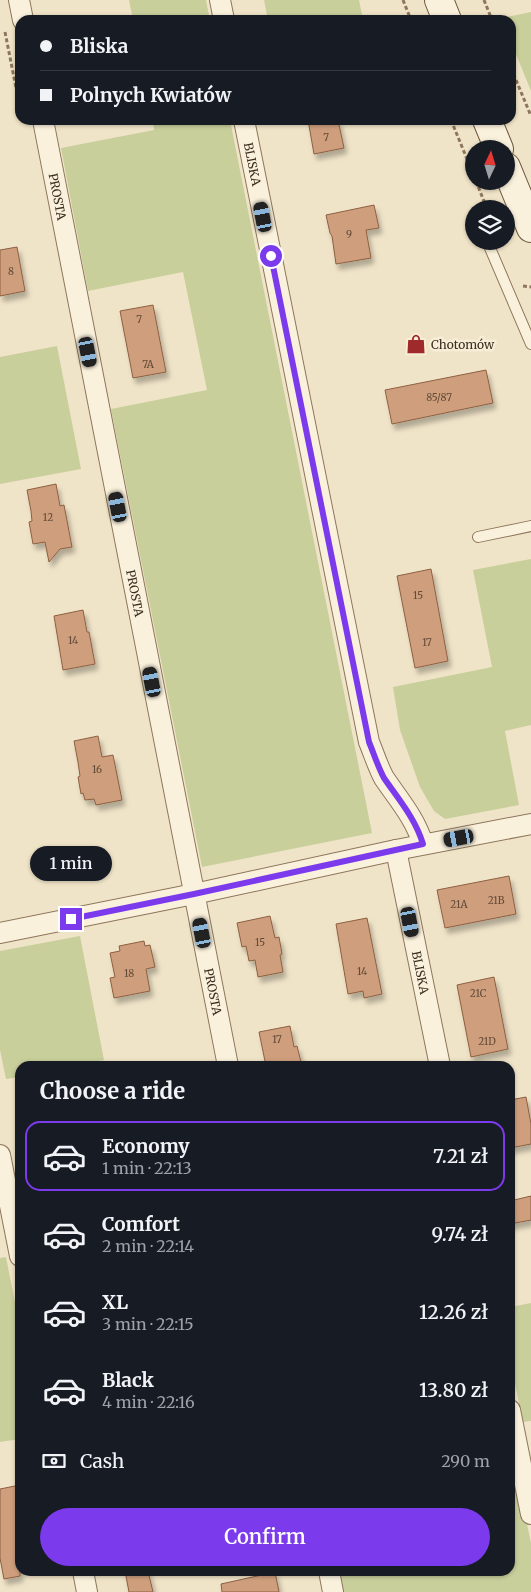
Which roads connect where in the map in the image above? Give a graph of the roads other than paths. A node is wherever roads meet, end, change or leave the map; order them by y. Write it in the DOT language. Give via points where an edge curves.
graph roads {
  1 [pos="19,0"];
  2 [pos="220,0"];
  3 [pos="439,0"];
  4 [pos="22,15"];
  5 [pos="223,15"];
  6 [pos="445,15"];
  7 [pos="44,125"];
  8 [pos="245,125"];
  9 [pos="489,125"];
  10 [pos="495,140"];
  11 [pos="514,190"];
  12 [pos="522,214"];
  13 [pos="491,250"];
  14 [pos="531,344"];
  15 [pos="531,526"];
  16 [pos="478,537"];
  17 [pos="531,824"];
  18 [pos="423,844"];
  19 [pos="396,850"];
  20 [pos="194,894"];
  21 [pos="0,933"];
  22 [pos="227,1061"];
  23 [pos="439,1061"];
  24 [pos="0,1156"];
  25 [pos="15,1231"];
  26 [pos="515,1435"];
  27 [pos="531,1514"];
  28 [pos="84,1576"];
  29 [pos="330,1576"];
  30 [pos="87,1592"];
  31 [pos="333,1592"];
  1 -- 4 [label="street"];
  2 -- 5 [label="street"];
  3 -- 6 [label="street"];
  7 -- 20 [label="street, PROSTA"];
  8 -- 18 [label="street, BLISKA" via="369,742 383,776 406,807"];
  9 -- 10 [label="street"];
  11 -- 12 [label="street"];
  13 -- 14 [label="lane"];
  15 -- 16 [label="lane"];
  17 -- 18 [label="street"];
  18 -- 19 [label="street"];
  19 -- 20 [label="street"];
  19 -- 23 [label="street, BLISKA"];
  20 -- 21 [label="street"];
  20 -- 22 [label="street, PROSTA"];
  24 -- 25 [label="street"];
  26 -- 27 [label="street"];
  28 -- 30 [label="street"];
  29 -- 31 [label="street"];
}
